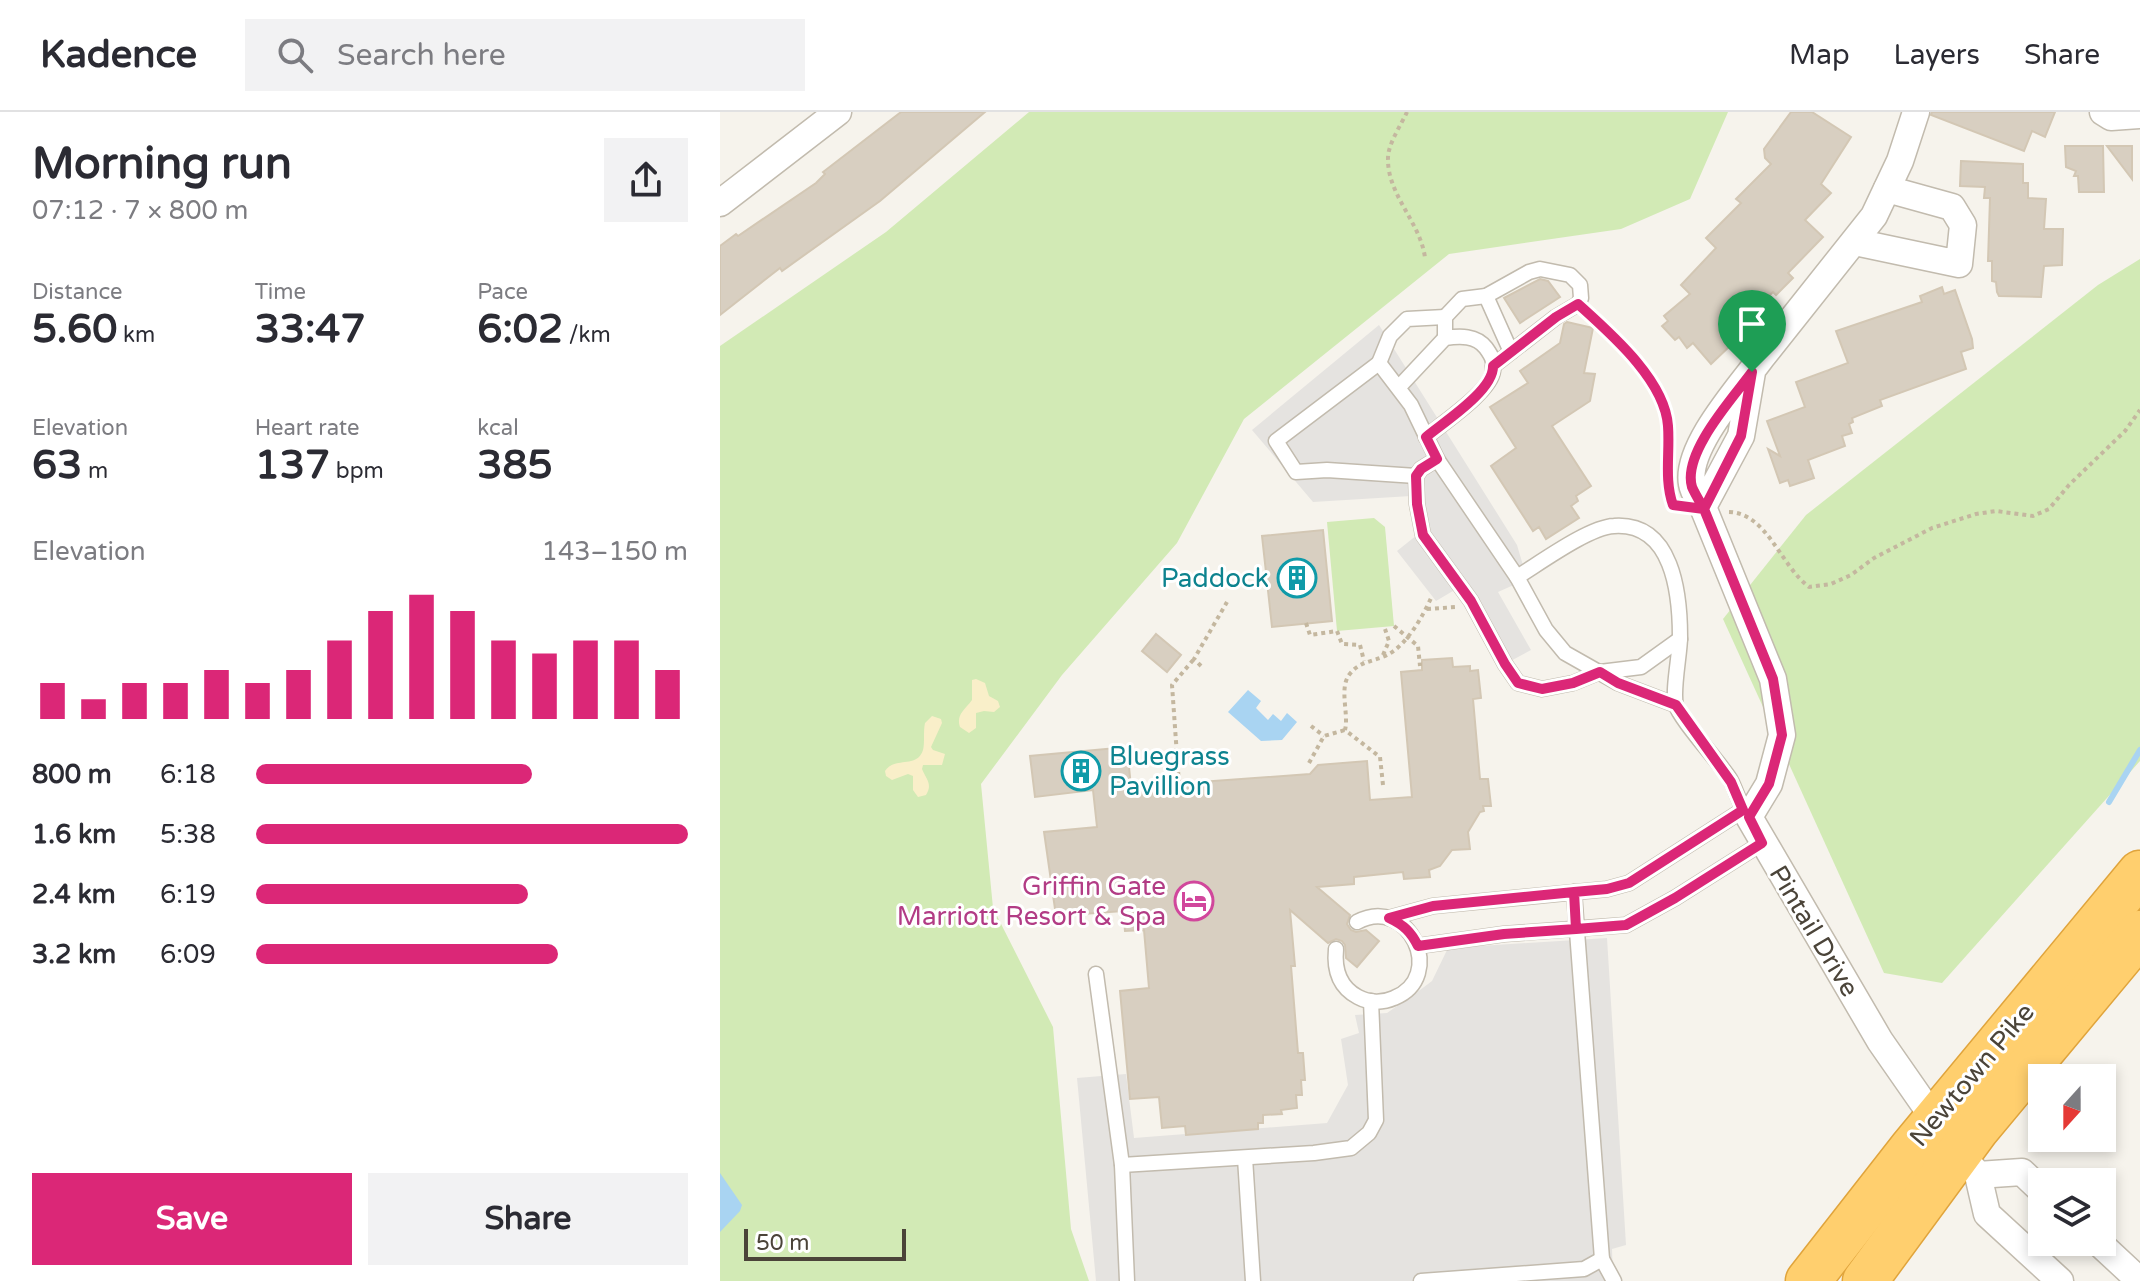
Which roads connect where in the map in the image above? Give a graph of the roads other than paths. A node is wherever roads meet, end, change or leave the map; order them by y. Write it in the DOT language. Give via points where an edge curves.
graph roads {
  1 [pos="838,112"];
  2 [pos="1916,112"];
  3 [pos="2103,112"];
  4 [pos="2140,115"];
  5 [pos="1887,189"];
  6 [pos="720,203"];
  7 [pos="1855,242"];
  8 [pos="1486,296"];
  9 [pos="1445,317"];
  10 [pos="1445,338"];
  11 [pos="1511,352"];
  12 [pos="1379,363"];
  13 [pos="1493,366"];
  14 [pos="1399,387"];
  15 [pos="1426,437"];
  16 [pos="1437,459"];
  17 [pos="1416,476"];
  18 [pos="1517,577"];
  19 [pos="1680,639"];
  20 [pos="1600,672"];
  21 [pos="1676,705"];
  22 [pos="1746,814"];
  23 [pos="1762,843"];
  24 [pos="2140,873"];
  25 [pos="1574,892"];
  26 [pos="1389,918"];
  27 [pos="1357,922"];
  28 [pos="1576,929"];
  29 [pos="2140,933"];
  30 [pos="1418,946"];
  31 [pos="1336,949"];
  32 [pos="1096,974"];
  33 [pos="1371,1001"];
  34 [pos="1958,1149"];
  35 [pos="1245,1158"];
  36 [pos="1122,1165"];
  37 [pos="2028,1178"];
  38 [pos="2113,1256"];
  39 [pos="1602,1259"];
  40 [pos="1127,1281"];
  41 [pos="1253,1281"];
  42 [pos="1421,1281"];
  43 [pos="1614,1281"];
  44 [pos="1808,1281"];
  45 [pos="1865,1281"];
  46 [pos="2060,1281"];
  47 [pos="2140,1281"];
  1 -- 6 [label="street"];
  2 -- 5 [label="street"];
  3 -- 4 [label="street" via="2111,117"];
  5 -- 7 [label="street"];
  5 -- 7 [label="street" via="1952,207 1963,225 1959,264"];
  7 -- 22 [label="street" via="1701,442 1692,467 1692,485 1773,679 1782,735 1769,784"];
  8 -- 9 [label="lane" via="1462,299"];
  8 -- 11 [label="lane"];
  8 -- 11 [label="lane" via="1540,269 1570,275 1580,285 1578,304"];
  9 -- 10 [label="lane"];
  9 -- 12 [label="lane" via="1407,319 1390,336"];
  10 -- 13 [label="lane" via="1464,335 1483,343"];
  10 -- 14 [label="lane"];
  11 -- 13 [label="lane"];
  12 -- 14 [label="lane"];
  12 -- 17 [label="lane" via="1276,441 1296,472"];
  13 -- 15 [label="lane" via="1482,391"];
  14 -- 15 [label="lane"];
  15 -- 16 [label="lane"];
  16 -- 17 [label="lane"];
  16 -- 18 [label="lane"];
  17 -- 20 [label="lane" via="1423,535 1471,601 1518,683 1542,689"];
  18 -- 19 [label="lane" via="1612,525 1636,529 1657,542 1671,566"];
  18 -- 20 [label="lane" via="1565,653"];
  19 -- 20 [label="lane" via="1641,667"];
  19 -- 21 [label="lane"];
  20 -- 21 [label="lane"];
  21 -- 22 [label="lane" via="1731,782"];
  22 -- 23 [label="street, Pintail Drive"];
  22 -- 25 [label="lane" via="1629,883"];
  23 -- 28 [label="lane" via="1626,925"];
  23 -- 34 [label="street, Pintail Drive" via="1880,1041"];
  24 -- 34 [label="highway, Newtown Pike"];
  25 -- 26 [label="lane" via="1433,906"];
  25 -- 28 [label="lane"];
  26 -- 27 [label="lane"];
  26 -- 30 [label="lane" via="1402,924"];
  28 -- 30 [label="lane"];
  28 -- 39 [label="lane"];
  29 -- 34 [label="highway, Newtown Pike"];
  30 -- 33 [label="lane" via="1418,974 1410,987 1399,996"];
  31 -- 33 [label="lane" via="1338,976 1346,988"];
  32 -- 36 [label="lane"];
  33 -- 35 [label="lane" via="1376,1120 1369,1133 1351,1148"];
  34 -- 37 [label="street"];
  34 -- 44 [label="highway, Newtown Pike"];
  34 -- 45 [label="highway, Newtown Pike"];
  34 -- 46 [label="street" via="1987,1214"];
  35 -- 36 [label="lane"];
  35 -- 41 [label="lane"];
  36 -- 40 [label="lane"];
  38 -- 47 [label="street"];
  39 -- 42 [label="lane" via="1584,1269"];
  39 -- 43 [label="lane"];
}
